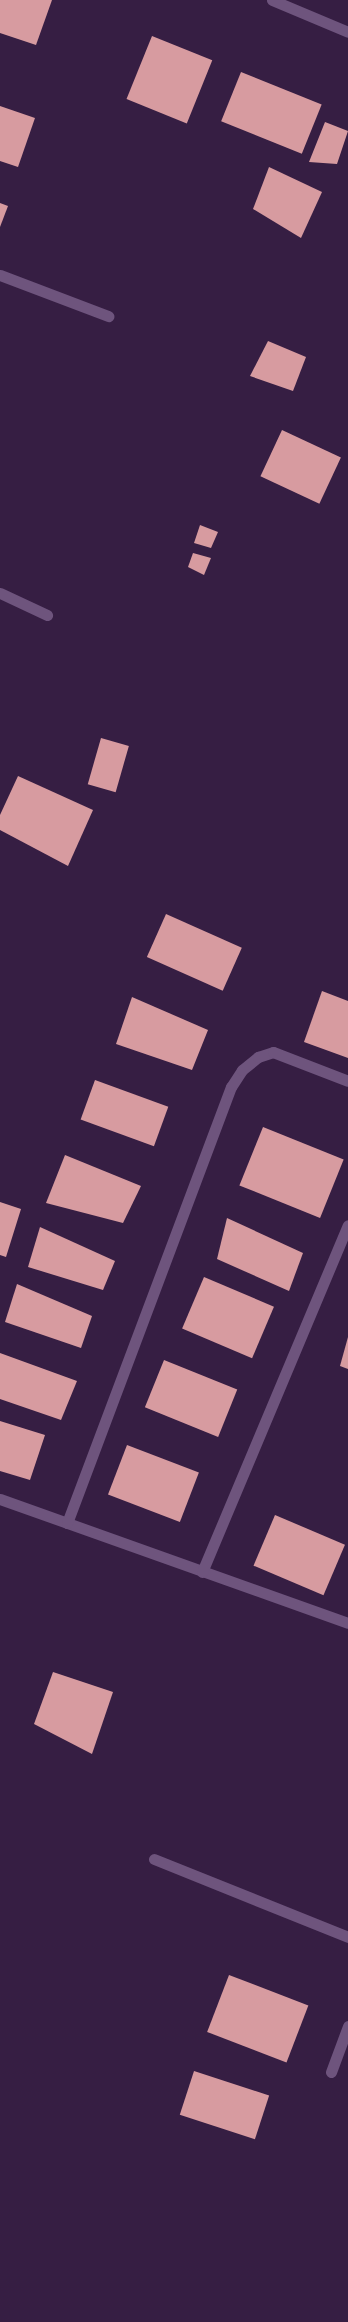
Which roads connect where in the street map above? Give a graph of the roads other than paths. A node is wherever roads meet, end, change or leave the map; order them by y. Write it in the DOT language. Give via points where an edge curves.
graph roads {
  1 [pos="272,0"];
  2 [pos="348,32"];
  3 [pos="0,275"];
  4 [pos="108,316"];
  5 [pos="0,593"];
  6 [pos="47,615"];
  7 [pos="348,1081"];
  8 [pos="348,1225"];
  9 [pos="0,1499"];
  10 [pos="67,1523"];
  11 [pos="202,1572"];
  12 [pos="348,1623"];
  13 [pos="154,1859"];
  14 [pos="348,1937"];
  15 [pos="348,2026"];
  16 [pos="331,2072"];
  1 -- 2 [label="street"];
  3 -- 4 [label="street"];
  5 -- 6 [label="street"];
  7 -- 10 [label="street" via="273,1052 258,1057 242,1070 231,1086"];
  8 -- 11 [label="street"];
  9 -- 10 [label="street"];
  10 -- 11 [label="street"];
  11 -- 12 [label="street"];
  13 -- 14 [label="street"];
  15 -- 16 [label="street"];
}
